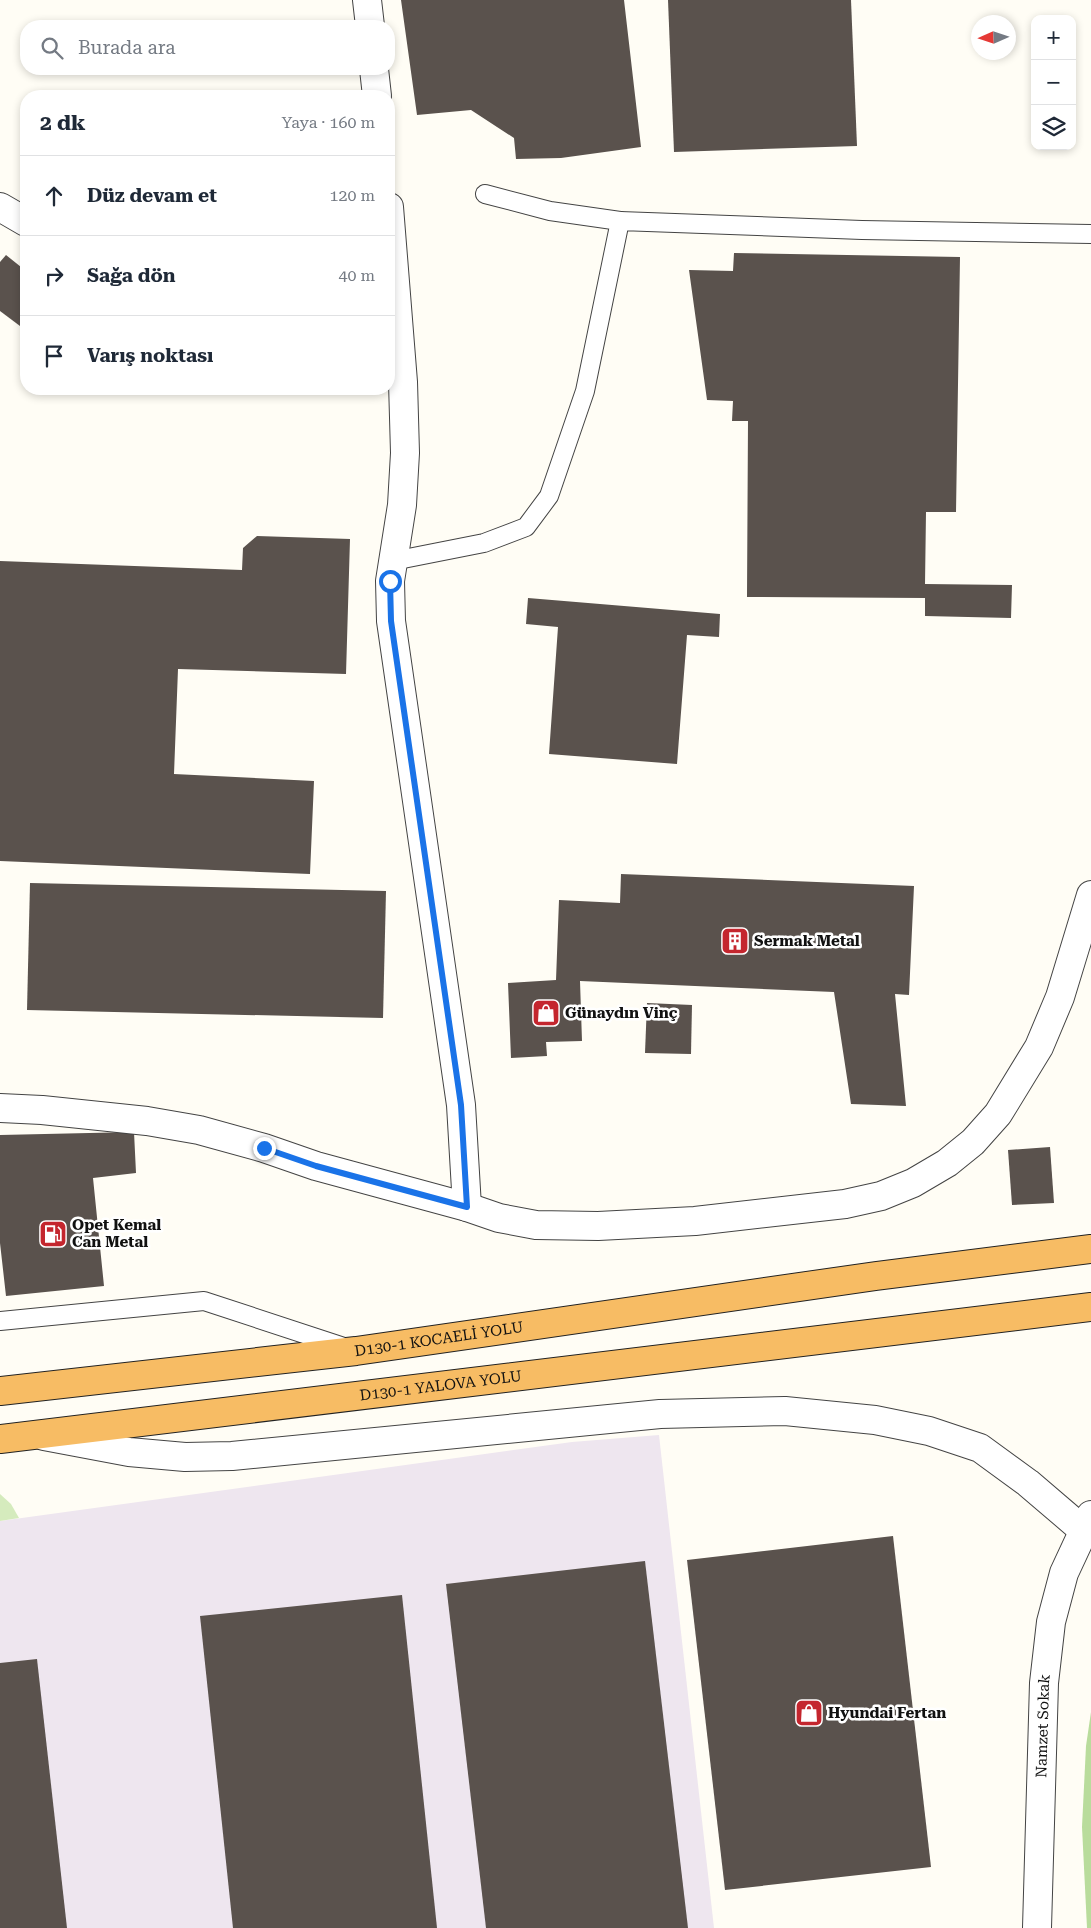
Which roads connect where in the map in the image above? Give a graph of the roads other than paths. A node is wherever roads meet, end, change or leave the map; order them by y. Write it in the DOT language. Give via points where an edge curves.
graph roads {
  1 [pos="367,0"];
  2 [pos="369,20"];
  3 [pos="375,75"];
  4 [pos="376,90"];
  5 [pos="485,194"];
  6 [pos="0,207"];
  7 [pos="20,219"];
  8 [pos="620,221"];
  9 [pos="1091,234"];
  10 [pos="395,282"];
  11 [pos="392,561"];
  12 [pos="1091,896"];
  13 [pos="0,1108"];
  14 [pos="467,1207"];
  15 [pos="1091,1249"];
  16 [pos="1091,1307"];
  17 [pos="0,1321"];
  18 [pos="356,1351"];
  19 [pos="0,1391"];
  20 [pos="38,1435"];
  21 [pos="0,1440"];
  22 [pos="1087,1523"];
  23 [pos="1037,1928"];
  1 -- 2 [label="street"];
  3 -- 4 [label="street"];
  5 -- 8 [label="lane" via="550,211"];
  6 -- 7 [label="street"];
  8 -- 9 [label="lane"];
  8 -- 11 [label="lane" via="585,391 549,496 526,527 484,543"];
  10 -- 11 [label="street" via="405,453 402,506"];
  11 -- 14 [label="street" via="391,621 461,1105"];
  12 -- 14 [label="street" via="1060,997 1039,1047 998,1114 973,1142 947,1163 913,1183 881,1196 844,1204 695,1221 598,1226 536,1225 499,1218"];
  13 -- 14 [label="street" via="147,1121 199,1130"];
  15 -- 18 [label="highway, D130-1 KOCAELİ YOLU" via="876,1276"];
  16 -- 20 [label="highway, D130-1 YALOVA YOLU"];
  17 -- 18 [label="lane" via="204,1301"];
  18 -- 19 [label="highway, D130-1 KOCAELİ YOLU"];
  20 -- 21 [label="highway, D130-1 YALOVA YOLU"];
  20 -- 22 [label="street" via="129,1452 185,1457 232,1456 660,1414 785,1411 875,1420 928,1431 980,1448"];
  22 -- 23 [label="street, Namzet Sokak" via="1064,1573 1051,1622 1044,1683"];
}
